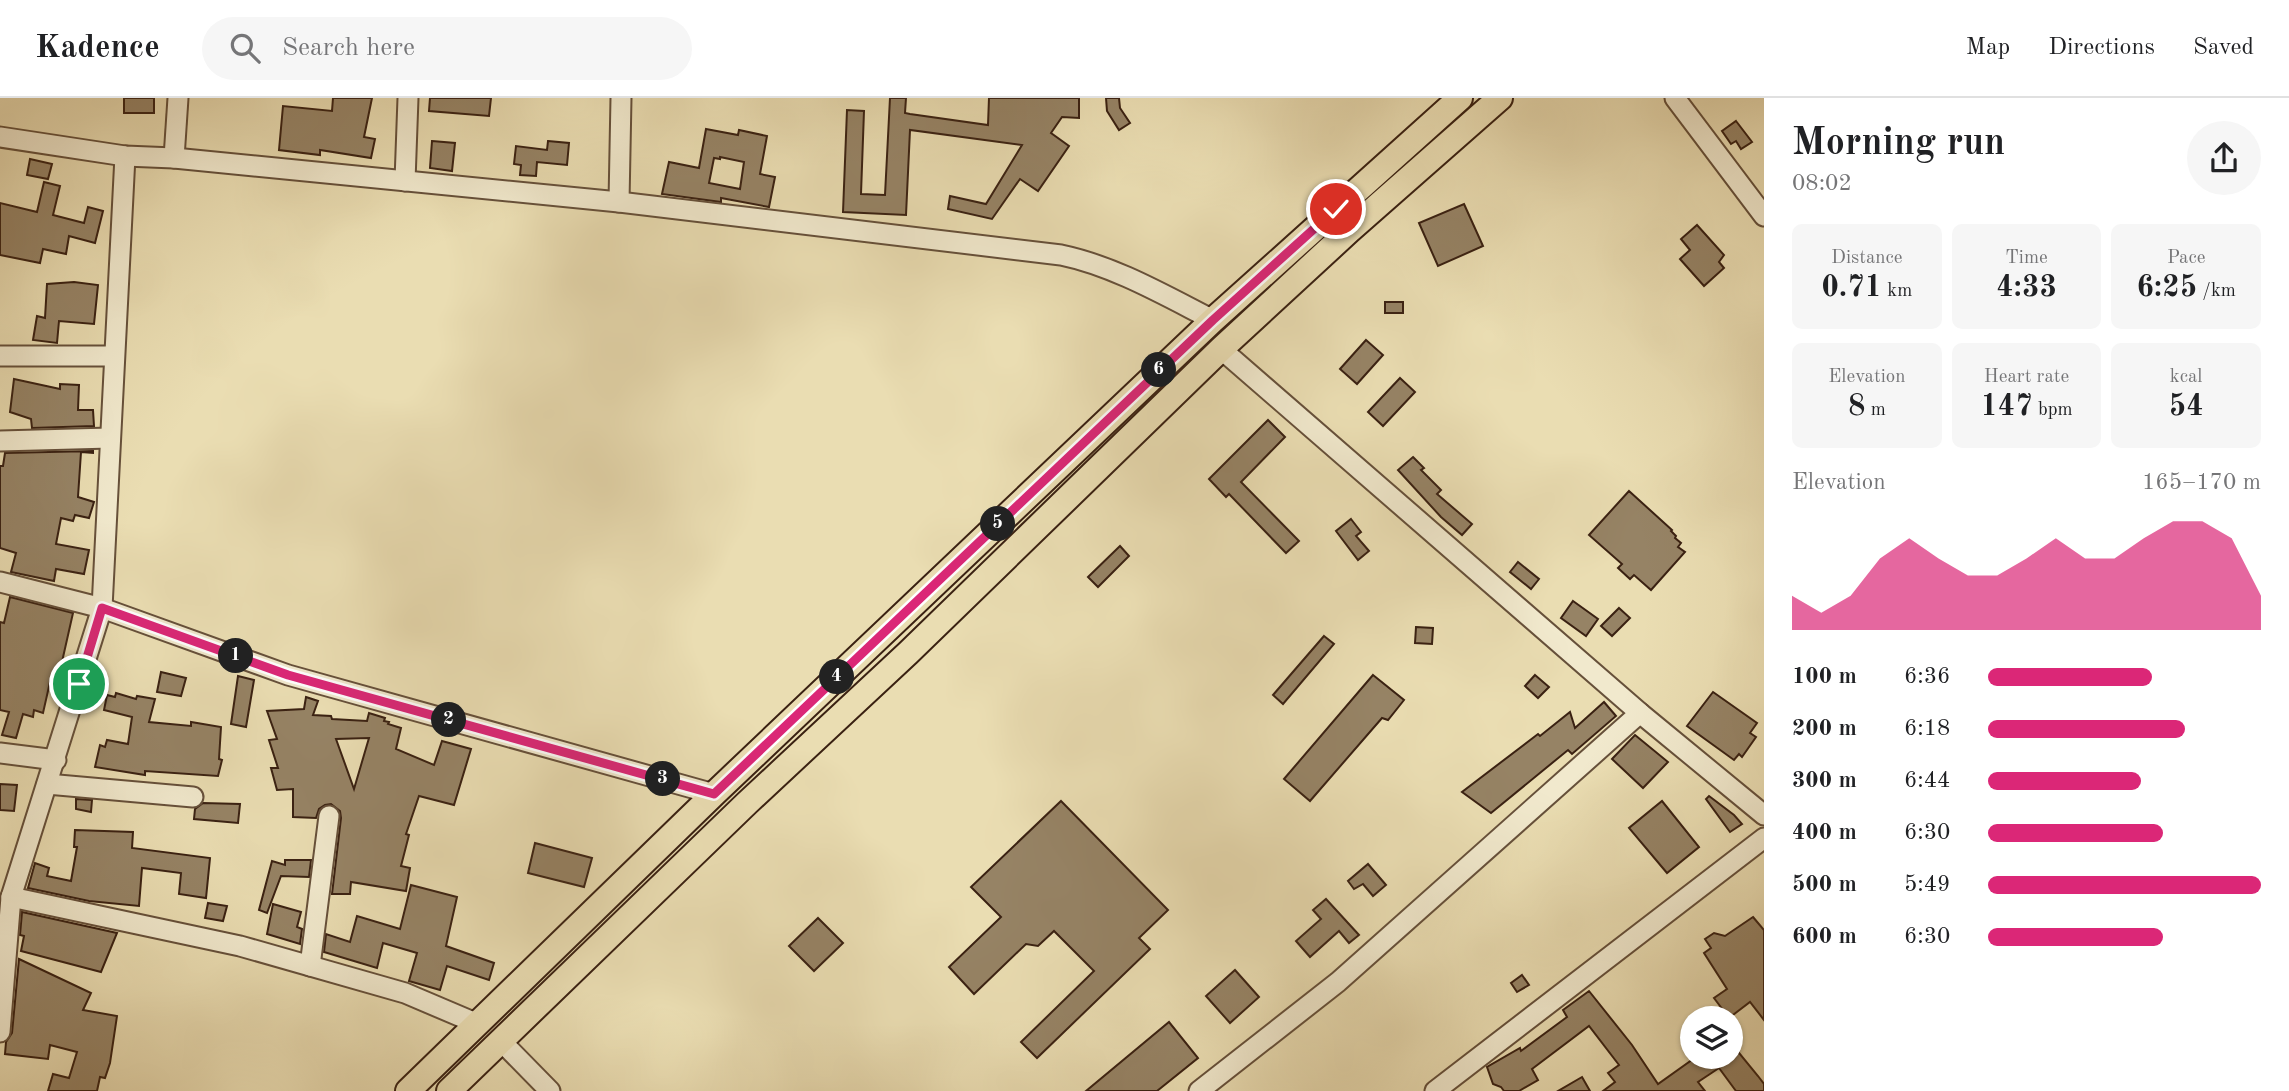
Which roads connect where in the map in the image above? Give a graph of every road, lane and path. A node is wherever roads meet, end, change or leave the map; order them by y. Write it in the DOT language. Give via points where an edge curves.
graph roads {
  1 [pos="178,98"];
  2 [pos="408,98"];
  3 [pos="621,98"];
  4 [pos="1460,98"];
  5 [pos="1500,98"];
  6 [pos="1675,98"];
  7 [pos="0,137"];
  8 [pos="125,156"];
  9 [pos="174,158"];
  10 [pos="405,181"];
  11 [pos="619,202"];
  12 [pos="1764,216"];
  13 [pos="1213,320"];
  14 [pos="1222,349"];
  15 [pos="0,356"];
  16 [pos="114,356"];
  17 [pos="110,438"];
  18 [pos="0,442"];
  19 [pos="0,582"];
  20 [pos="102,608"];
  21 [pos="1640,713"];
  22 [pos="0,754"];
  23 [pos="56,760"];
  24 [pos="47,784"];
  25 [pos="714,794"];
  26 [pos="194,797"];
  27 [pos="1764,815"];
  28 [pos="329,816"];
  29 [pos="1764,838"];
  30 [pos="11,897"];
  31 [pos="310,966"];
  32 [pos="478,1024"];
  33 [pos="0,1032"];
  34 [pos="500,1040"];
  35 [pos="408,1091"];
  36 [pos="449,1091"];
  37 [pos="550,1091"];
  38 [pos="1199,1091"];
  39 [pos="1435,1091"];
  1 -- 9 [label="street"];
  2 -- 10 [label="street"];
  3 -- 11 [label="street"];
  4 -- 13 [label="main road"];
  5 -- 14 [label="main road"];
  6 -- 12 [label="street"];
  7 -- 8 [label="street"];
  8 -- 9 [label="street"];
  8 -- 16 [label="street"];
  9 -- 10 [label="street"];
  10 -- 11 [label="street"];
  11 -- 13 [label="street" via="1061,255 1150,287"];
  13 -- 25 [label="main road"];
  14 -- 21 [label="street"];
  14 -- 34 [label="main road"];
  15 -- 16 [label="street"];
  16 -- 17 [label="street"];
  17 -- 18 [label="street"];
  17 -- 20 [label="street"];
  19 -- 20 [label="street"];
  20 -- 23 [label="street"];
  20 -- 25 [label="street" via="288,675"];
  21 -- 27 [label="street"];
  21 -- 38 [label="street" via="1338,982"];
  22 -- 23 [label="street"];
  23 -- 24 [label="street"];
  24 -- 26 [label="street"];
  24 -- 30 [label="street"];
  25 -- 32 [label="main road"];
  28 -- 31 [label="street"];
  29 -- 39 [label="street"];
  30 -- 31 [label="street" via="240,946"];
  30 -- 33 [label="street"];
  31 -- 32 [label="street" via="405,993"];
  32 -- 35 [label="main road"];
  34 -- 36 [label="main road"];
  34 -- 37 [label="street"];
}
